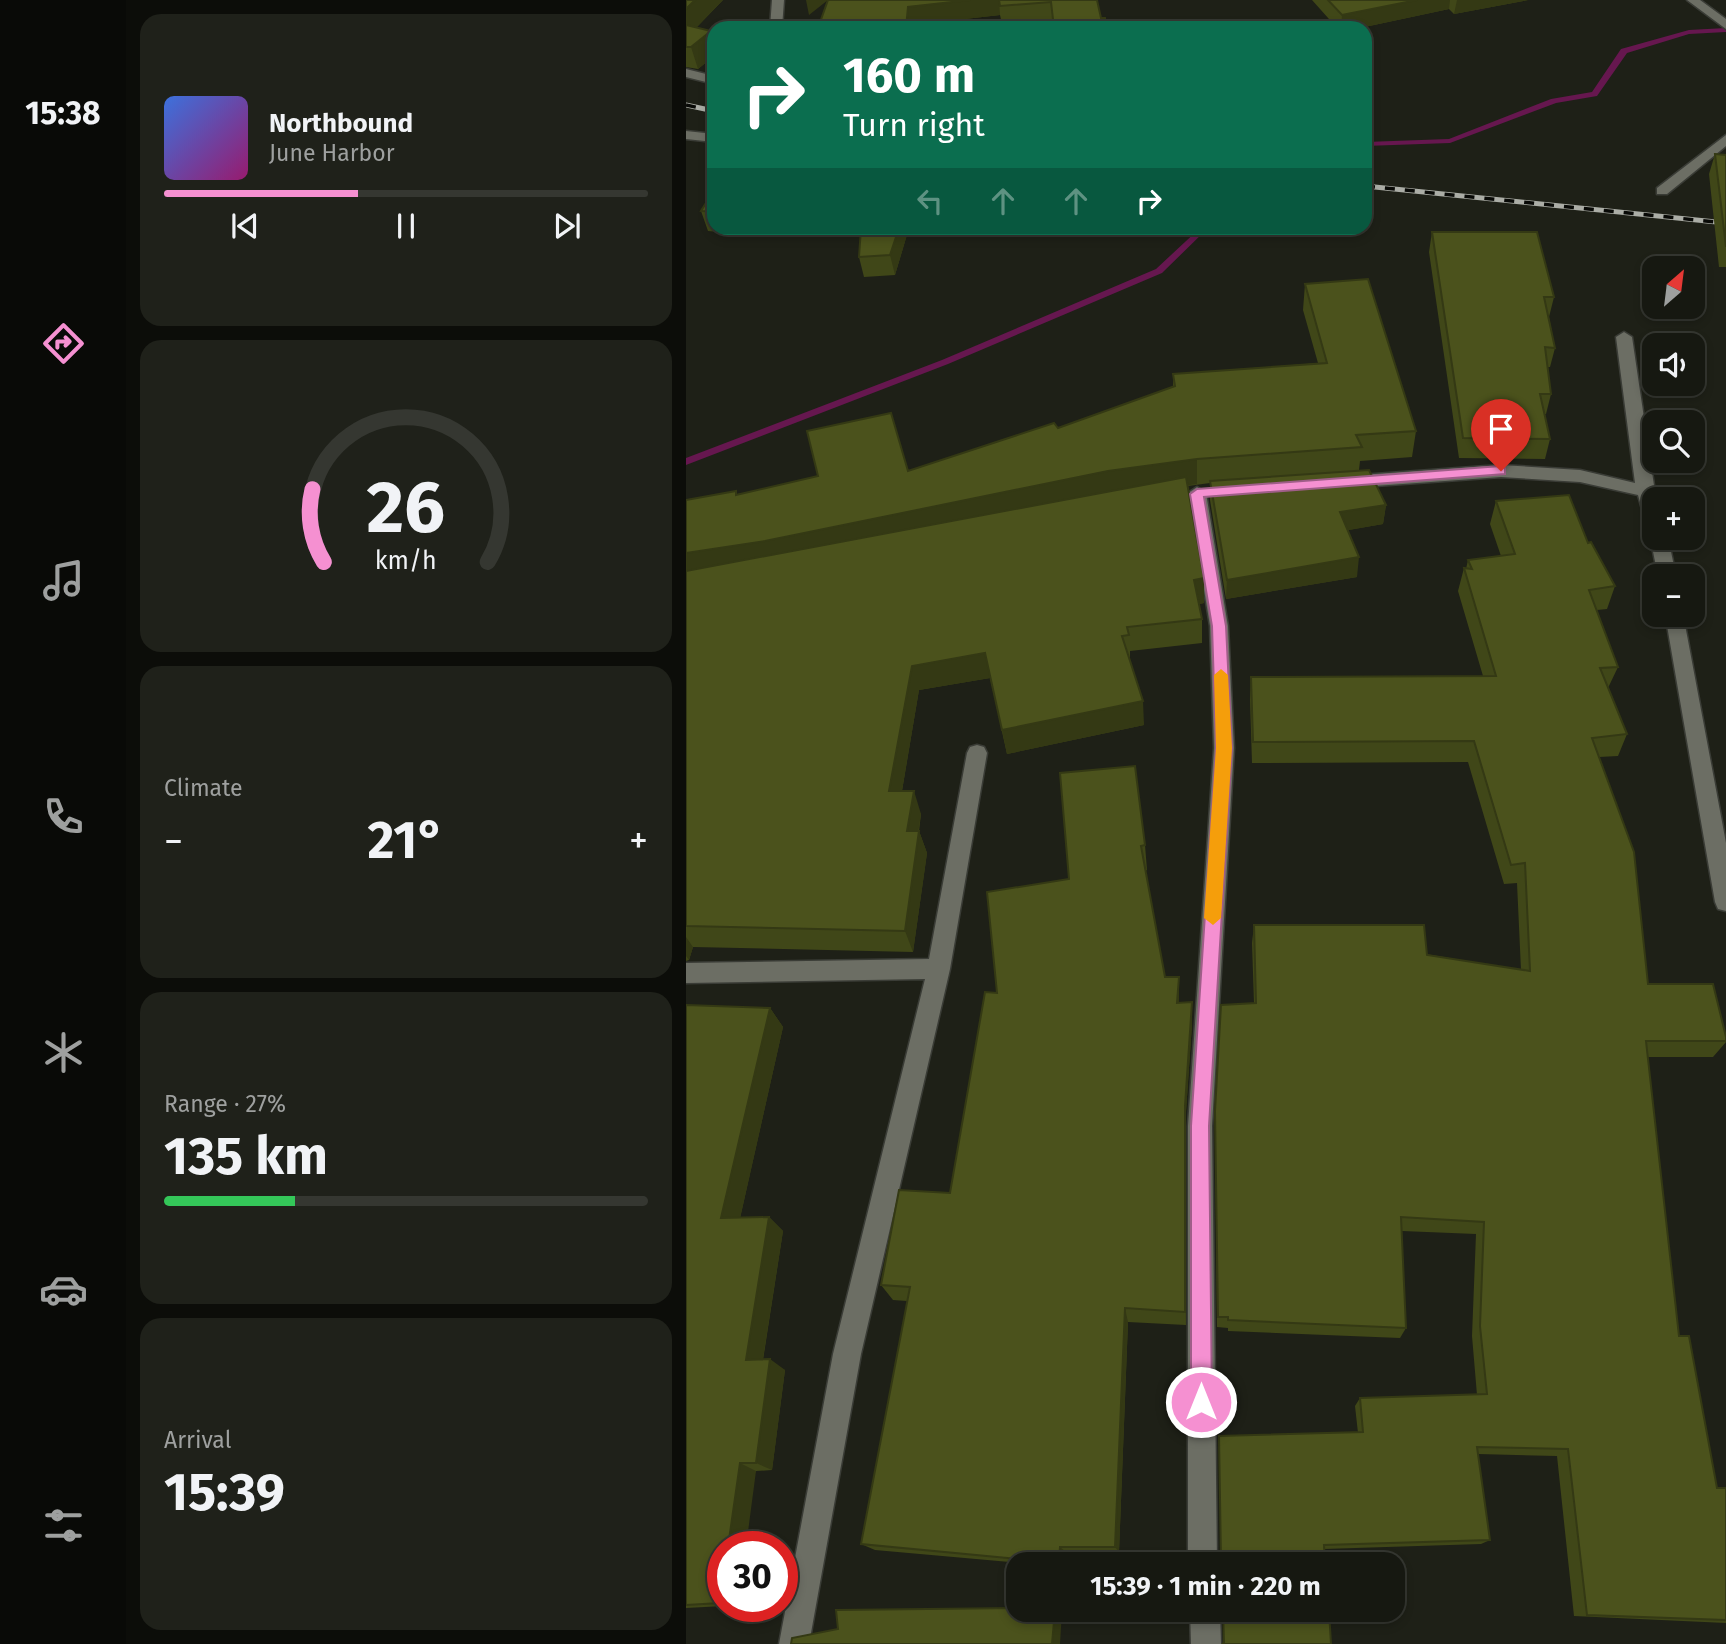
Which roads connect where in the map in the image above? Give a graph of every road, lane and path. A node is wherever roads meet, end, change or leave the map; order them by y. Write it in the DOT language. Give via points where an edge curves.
graph roads {
  1 [pos="778,0"];
  2 [pos="1692,0"];
  3 [pos="776,21"];
  4 [pos="1726,25"];
  5 [pos="686,73"];
  6 [pos="707,78"];
  7 [pos="686,135"];
  8 [pos="707,137"];
  9 [pos="1726,139"];
  10 [pos="1661,191"];
  11 [pos="1624,337"];
  12 [pos="1330,483"];
  13 [pos="1644,487"];
  14 [pos="1642,490"];
  15 [pos="1197,494"];
  16 [pos="1676,627"];
  17 [pos="977,753"];
  18 [pos="1726,902"];
  19 [pos="939,969"];
  20 [pos="686,973"];
  21 [pos="1203,1552"];
  22 [pos="1205,1622"];
  23 [pos="794,1644"];
  24 [pos="1206,1644"];
  1 -- 3 [label="street"];
  2 -- 4 [label="street"];
  5 -- 6 [label="street"];
  7 -- 8 [label="street"];
  9 -- 10 [label="street"];
  11 -- 13 [label="street"];
  12 -- 14 [label="street" via="1501,471 1580,476"];
  15 -- 21 [label="street" via="1219,626 1224,748 1200,1126"];
  16 -- 18 [label="street"];
  17 -- 19 [label="street"];
  19 -- 20 [label="street"];
  19 -- 23 [label="street" via="847,1354"];
  22 -- 24 [label="street"];
}
